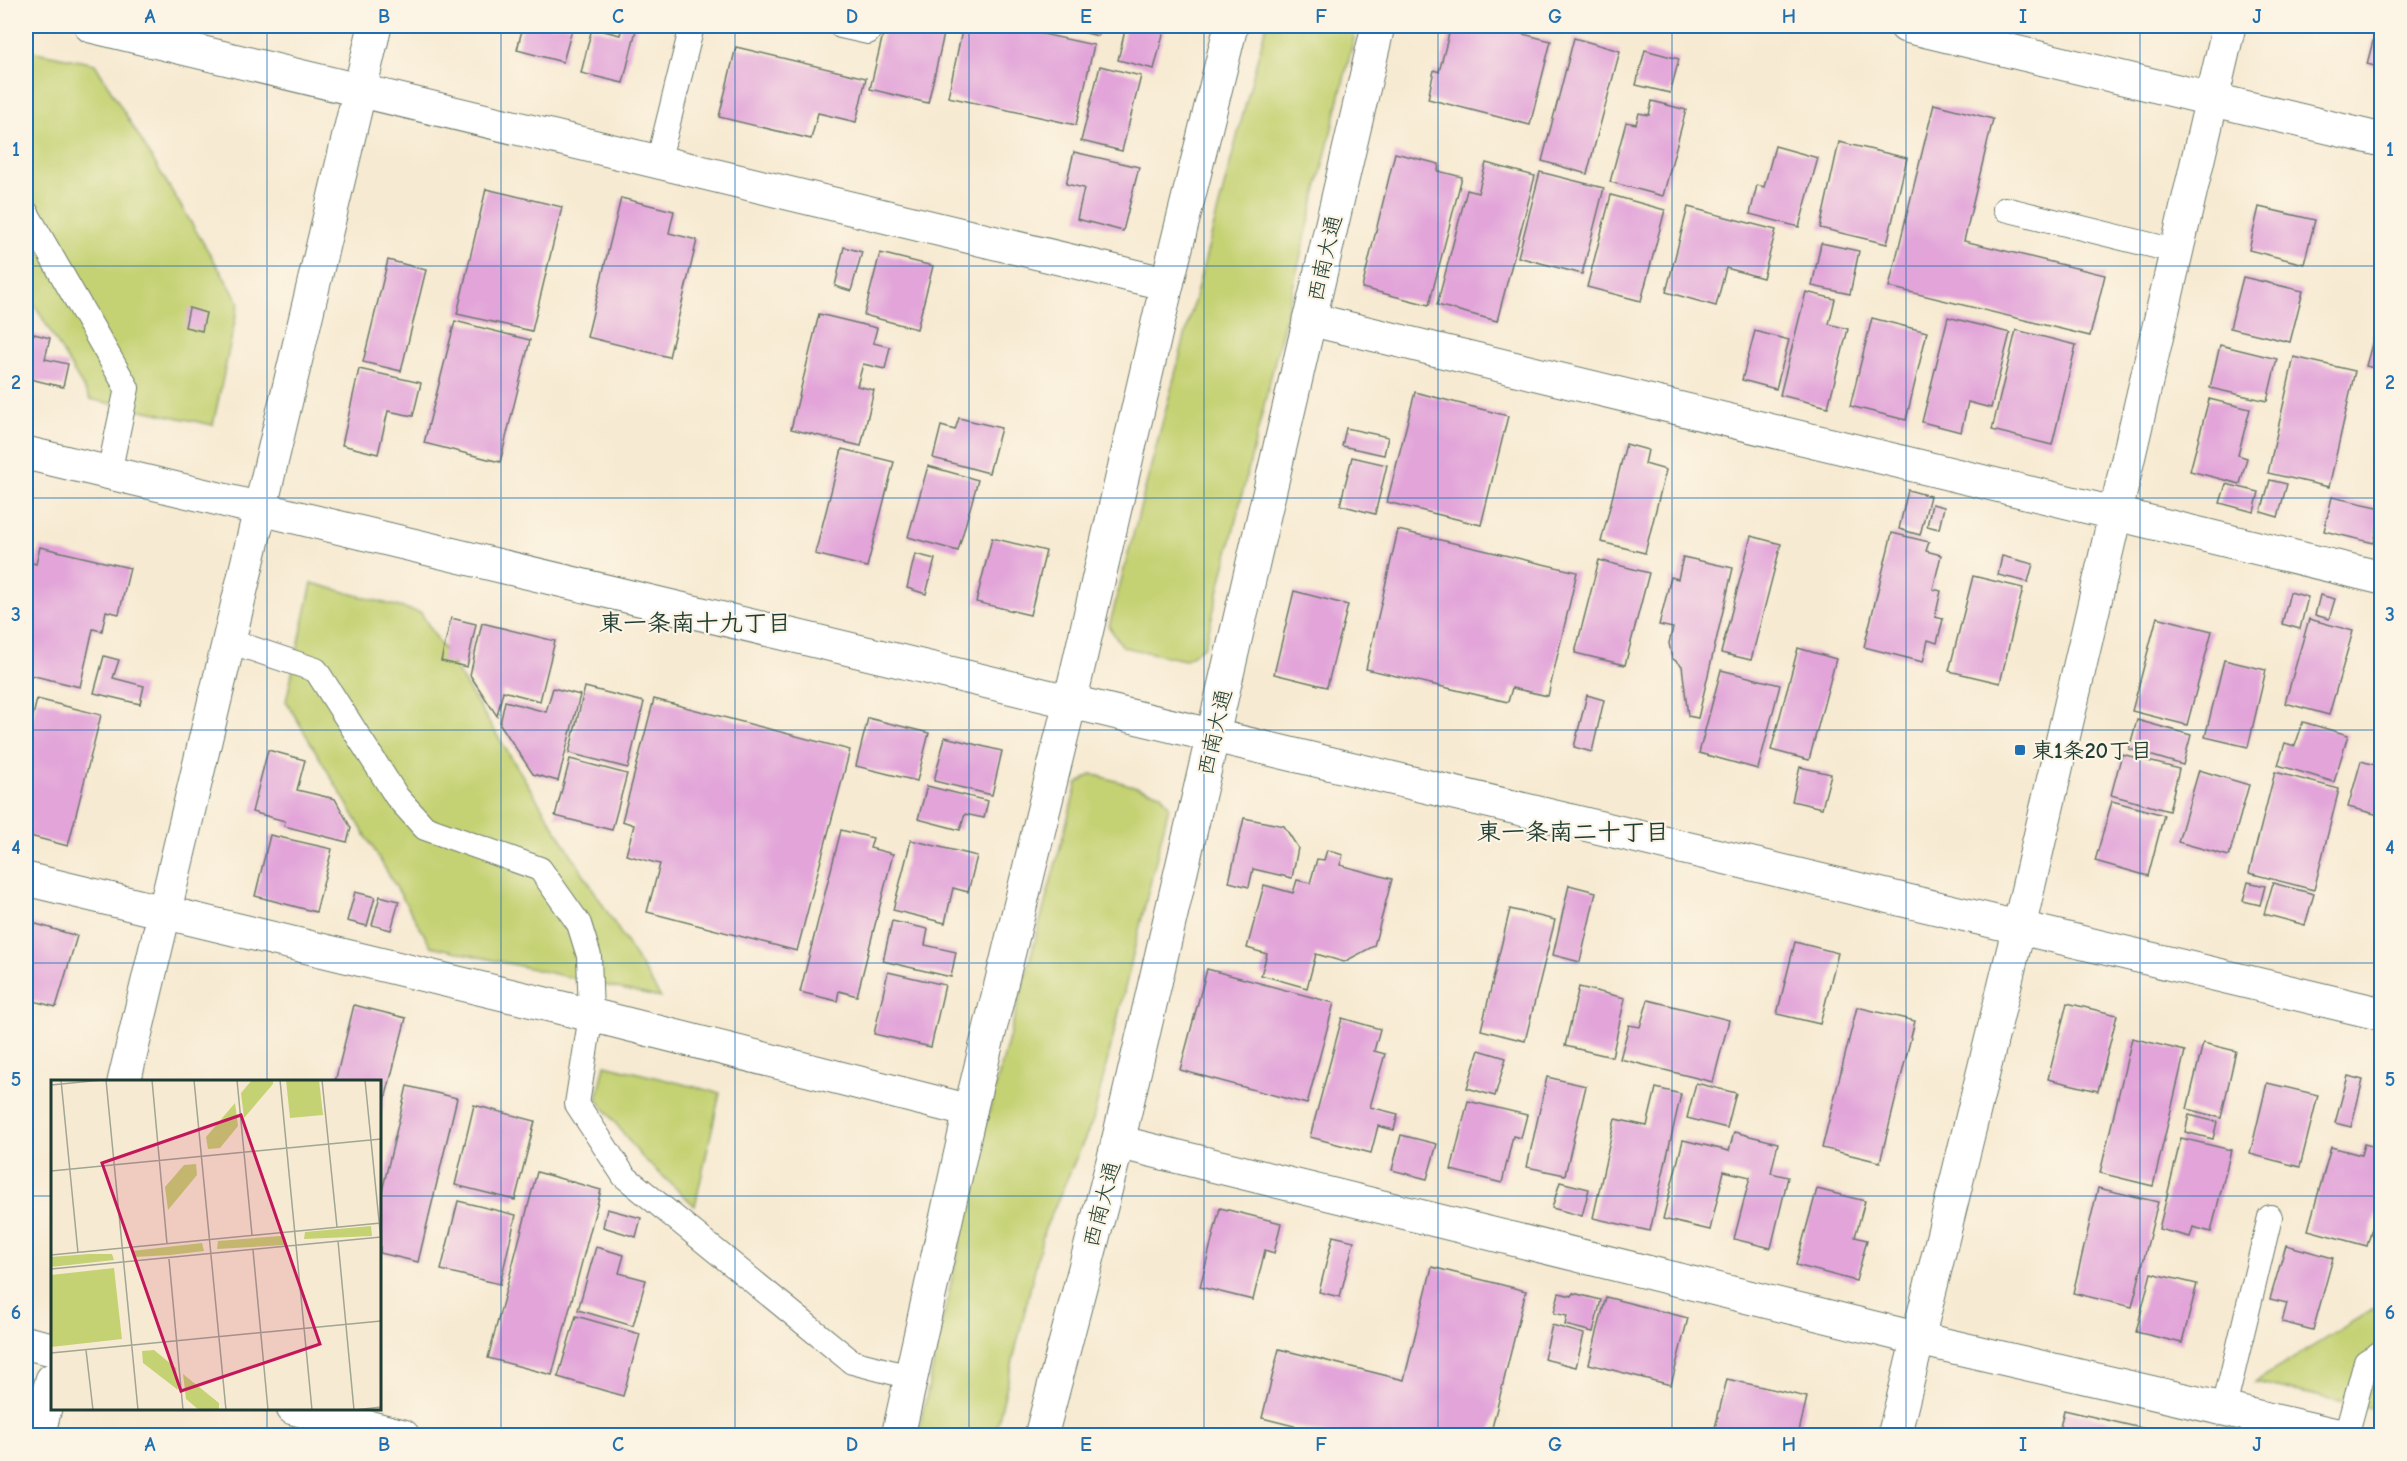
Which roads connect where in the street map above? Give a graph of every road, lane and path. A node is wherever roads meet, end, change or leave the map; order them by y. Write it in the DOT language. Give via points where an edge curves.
graph roads {
  1 [pos="91,26"];
  2 [pos="375,26"];
  3 [pos="692,26"];
  4 [pos="841,26"];
  5 [pos="1232,26"];
  6 [pos="1378,26"];
  7 [pos="1906,26"];
  8 [pos="2229,26"];
  9 [pos="868,32"];
  10 [pos="359,92"];
  11 [pos="2211,99"];
  12 [pos="2382,140"];
  13 [pos="658,162"];
  14 [pos="2005,209"];
  15 [pos="26,212"];
  16 [pos="2175,251"];
  17 [pos="1167,284"];
  18 [pos="1309,319"];
  19 [pos="26,453"];
  20 [pos="109,473"];
  21 [pos="261,510"];
  22 [pos="2115,513"];
  23 [pos="2382,578"];
  24 [pos="229,641"];
  25 [pos="1070,702"];
  26 [pos="1213,735"];
  27 [pos="26,879"];
  28 [pos="164,912"];
  29 [pos="2019,927"];
  30 [pos="2382,1014"];
  31 [pos="591,1016"];
  32 [pos="124,1080"];
  33 [pos="970,1111"];
  34 [pos="1118,1142"];
  35 [pos="2270,1217"];
  36 [pos="1919,1339"];
  37 [pos="26,1343"];
  38 [pos="51,1349"];
  39 [pos="2382,1352"];
  40 [pos="910,1377"];
  41 [pos="51,1384"];
  42 [pos="2224,1408"];
  43 [pos="301,1410"];
  44 [pos="38,1436"];
  45 [pos="403,1436"];
  46 [pos="898,1436"];
  47 [pos="1041,1436"];
  48 [pos="1894,1436"];
  49 [pos="2341,1436"];
  50 [pos="2346,1436"];
  1 -- 10 [label="main road"];
  2 -- 10 [label="main road"];
  3 -- 13 [label="lane"];
  4 -- 9 [label="lane"];
  5 -- 17 [label="main road"];
  6 -- 18 [label="main road, 西南大通"];
  7 -- 11 [label="main road"];
  8 -- 11 [label="main road"];
  10 -- 13 [label="main road"];
  10 -- 21 [label="main road"];
  11 -- 12 [label="main road"];
  11 -- 16 [label="main road"];
  13 -- 17 [label="main road"];
  14 -- 16 [label="lane"];
  15 -- 20 [label="lane" via="127,388"];
  16 -- 22 [label="main road"];
  17 -- 25 [label="main road"];
  18 -- 22 [label="main road"];
  18 -- 26 [label="main road, 西南大通"];
  19 -- 20 [label="main road"];
  20 -- 21 [label="main road"];
  21 -- 24 [label="main road"];
  21 -- 25 [label="main road"];
  22 -- 23 [label="main road"];
  22 -- 29 [label="main road"];
  24 -- 28 [label="main road"];
  24 -- 31 [label="lane" via="316,670 398,797 425,828 540,869 579,924 589,956"];
  25 -- 26 [label="main road"];
  25 -- 33 [label="main road"];
  26 -- 29 [label="main road"];
  26 -- 34 [label="main road, 西南大通"];
  27 -- 28 [label="main road"];
  28 -- 31 [label="main road"];
  28 -- 32 [label="main road"];
  29 -- 30 [label="main road"];
  29 -- 36 [label="main road"];
  31 -- 33 [label="main road"];
  31 -- 40 [label="lane" via="577,1104 624,1176 852,1362"];
  33 -- 40 [label="main road"];
  34 -- 36 [label="main road"];
  34 -- 47 [label="main road, 西南大通"];
  35 -- 42 [label="lane"];
  36 -- 42 [label="main road"];
  36 -- 48 [label="main road"];
  37 -- 38 [label="main road"];
  39 -- 50 [label="lane" via="2366,1362"];
  40 -- 46 [label="main road"];
  41 -- 44 [label="main road"];
  42 -- 49 [label="main road"];
  43 -- 45 [label="main road"];
}
